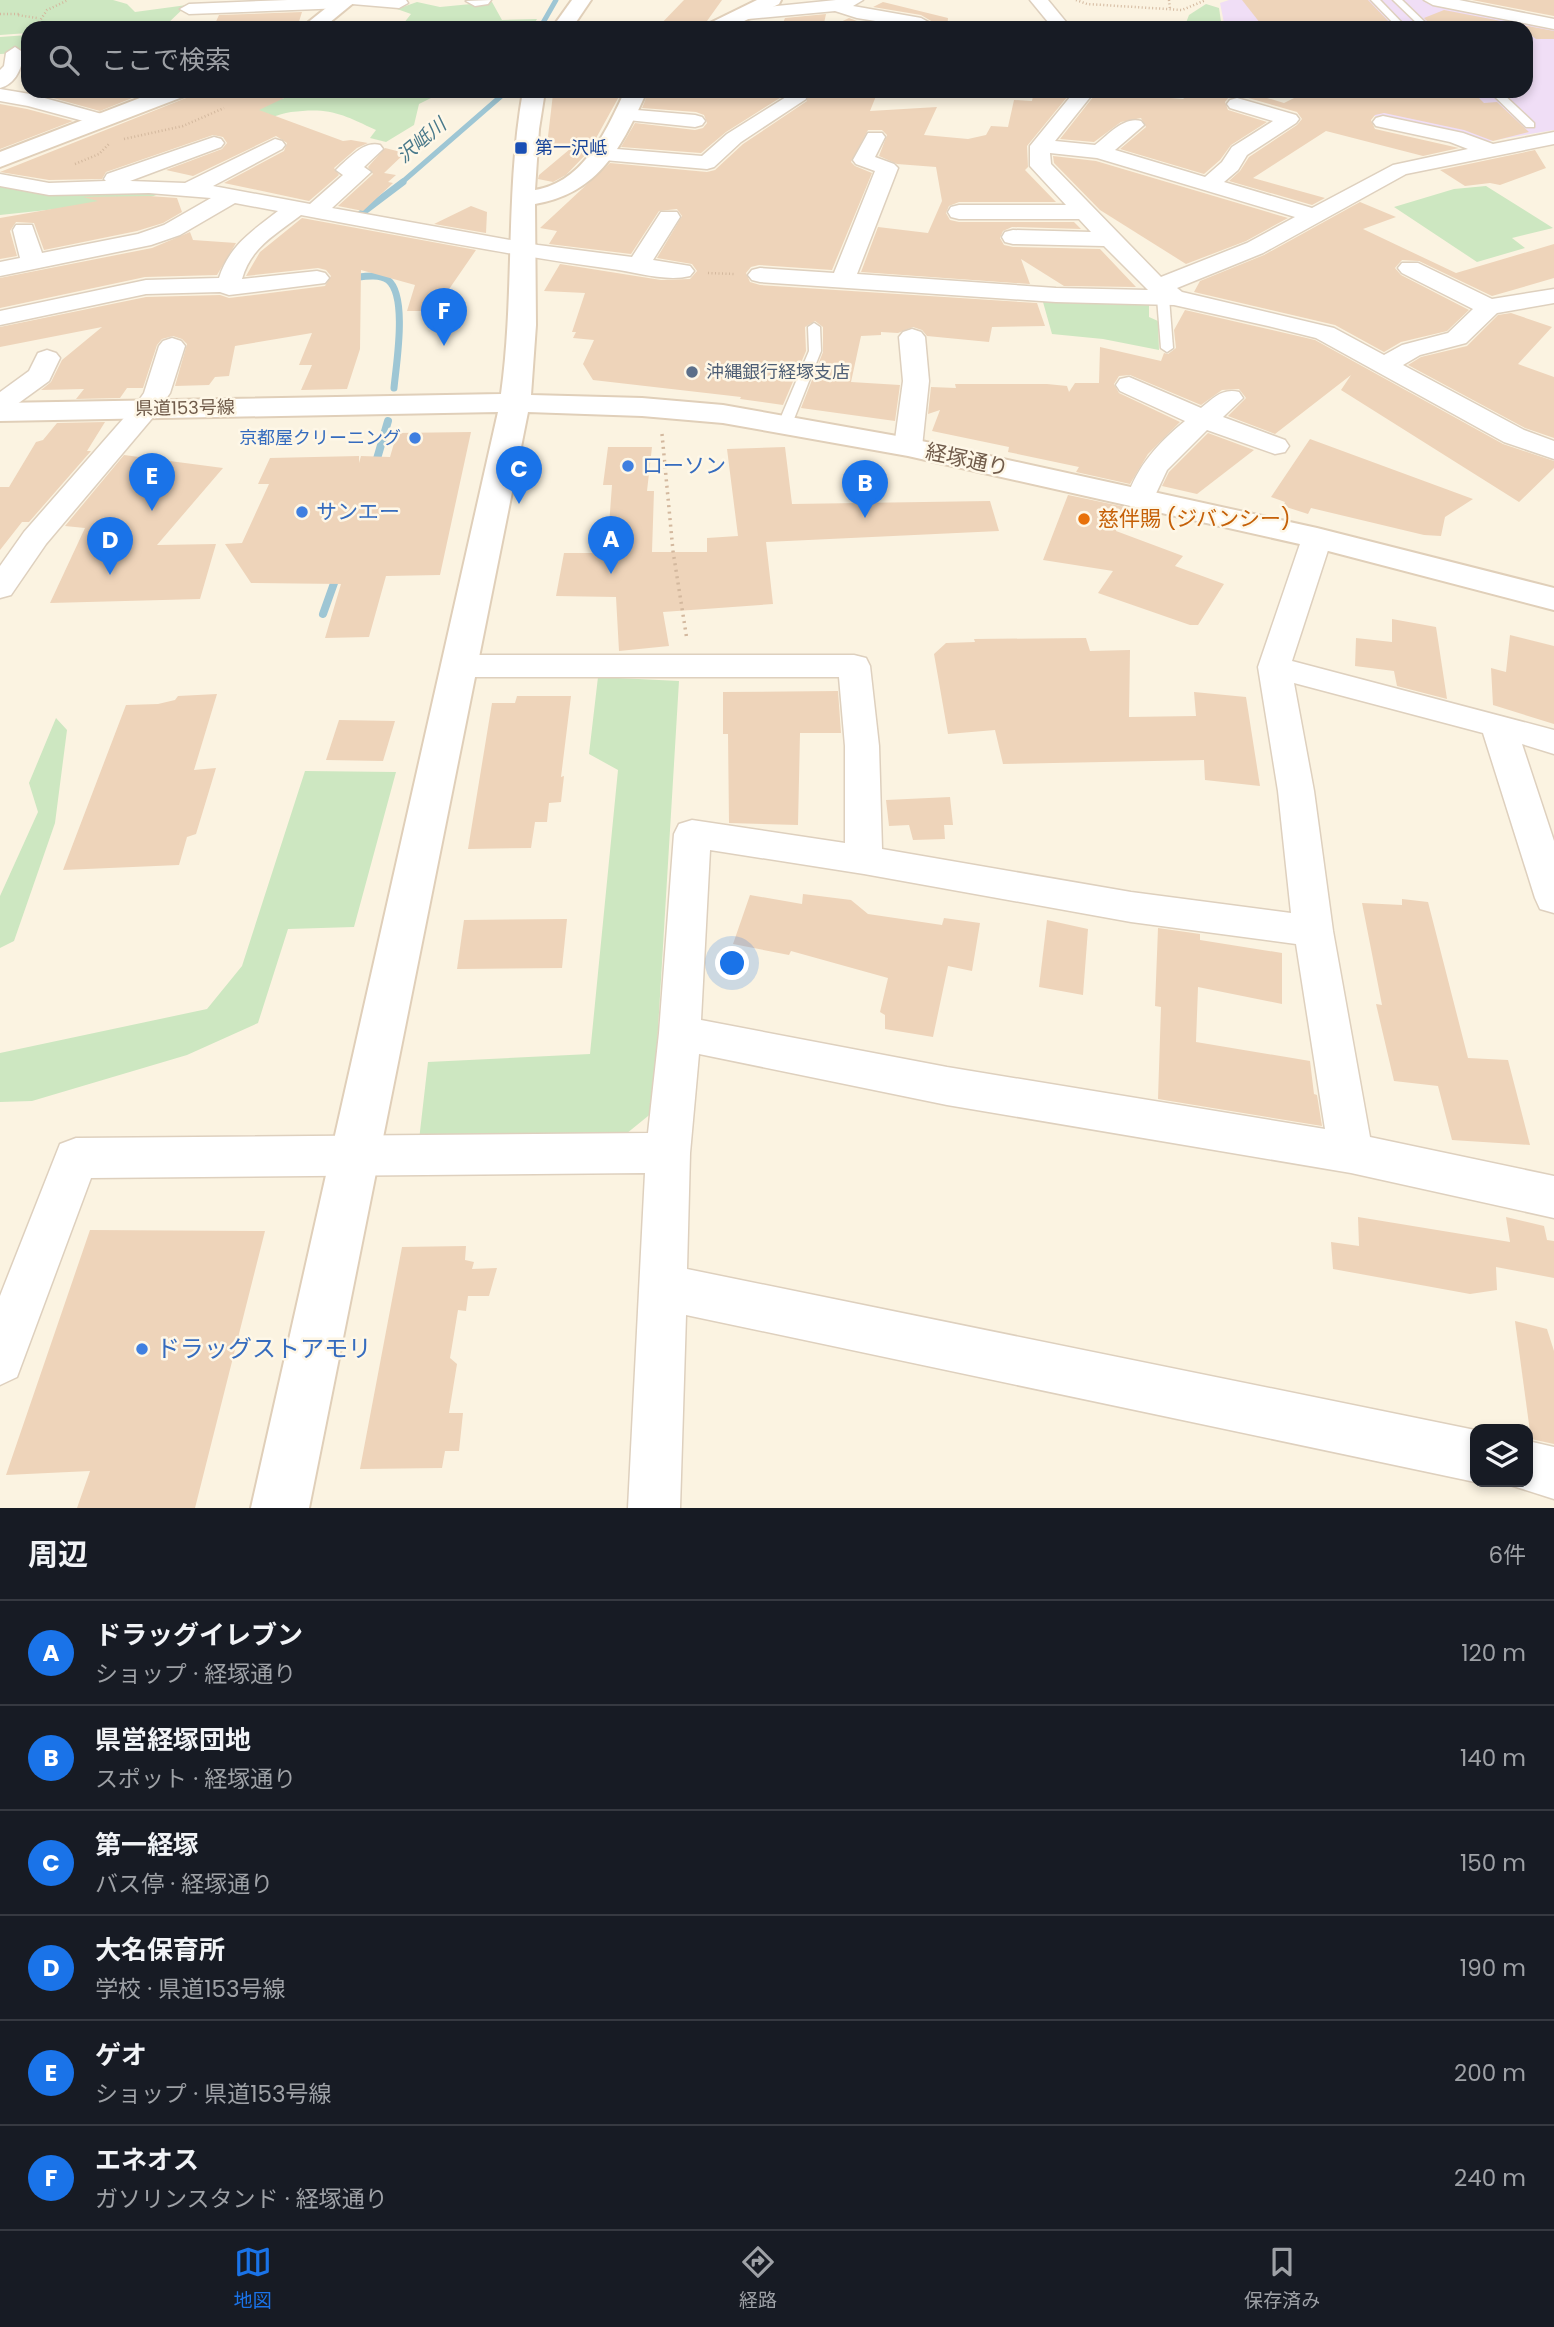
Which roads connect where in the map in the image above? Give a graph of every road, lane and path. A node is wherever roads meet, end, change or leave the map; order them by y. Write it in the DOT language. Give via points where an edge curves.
graph roads {
  1 [pos="68,0"];
  2 [pos="482,0"];
  3 [pos="582,0"];
  4 [pos="772,0"];
  5 [pos="854,0"];
  6 [pos="1039,0"];
  7 [pos="1076,0"];
  8 [pos="1169,0"];
  9 [pos="1206,0"];
  10 [pos="1375,0"];
  11 [pos="1397,0"];
  12 [pos="350,1"];
  13 [pos="475,1"];
  14 [pos="1081,1"];
  15 [pos="1440,1"];
  16 [pos="399,3"];
  17 [pos="836,6"];
  18 [pos="189,9"];
  19 [pos="1170,9"];
  20 [pos="0,14"];
  21 [pos="748,14"];
  22 [pos="37,18"];
  23 [pos="36,21"];
  24 [pos="321,21"];
  25 [pos="567,21"];
  26 [pos="732,21"];
  27 [pos="908,21"];
  28 [pos="1056,21"];
  29 [pos="1395,21"];
  30 [pos="1420,21"];
  31 [pos="1554,24"];
  32 [pos="12,42"];
  33 [pos="0,82"];
  34 [pos="0,95"];
  35 [pos="159,98"];
  36 [pos="533,98"];
  37 [pos="633,98"];
  38 [pos="796,98"];
  39 [pos="1081,98"];
  40 [pos="1501,98"];
  41 [pos="1237,104"];
  42 [pos="224,108"];
  43 [pos="625,115"];
  44 [pos="102,120"];
  45 [pos="695,121"];
  46 [pos="1383,122"];
  47 [pos="1134,125"];
  48 [pos="1530,125"];
  49 [pos="875,137"];
  50 [pos="1554,138"];
  51 [pos="124,139"];
  52 [pos="112,142"];
  53 [pos="214,143"];
  54 [pos="275,145"];
  55 [pos="1040,146"];
  56 [pos="373,149"];
  57 [pos="1491,150"];
  58 [pos="1099,152"];
  59 [pos="604,154"];
  60 [pos="0,160"];
  61 [pos="0,180"];
  62 [pos="26,186"];
  63 [pos="1207,186"];
  64 [pos="85,190"];
  65 [pos="191,190"];
  66 [pos="231,197"];
  67 [pos="524,199"];
  68 [pos="306,209"];
  69 [pos="959,212"];
  70 [pos="1085,212"];
  71 [pos="1312,215"];
  72 [pos="668,218"];
  73 [pos="24,230"];
  74 [pos="1013,237"];
  75 [pos="1111,239"];
  76 [pos="524,249"];
  77 [pos="33,262"];
  78 [pos="637,267"];
  79 [pos="1410,268"];
  80 [pos="0,269"];
  81 [pos="682,271"];
  82 [pos="760,275"];
  83 [pos="317,278"];
  84 [pos="843,279"];
  85 [pos="229,285"];
  86 [pos="1167,295"];
  87 [pos="1554,296"];
  88 [pos="1489,307"];
  89 [pos="0,318"];
  90 [pos="814,327"];
  91 [pos="912,337"];
  92 [pos="172,346"];
  93 [pos="1167,348"];
  94 [pos="47,358"];
  95 [pos="1384,365"];
  96 [pos="1129,385"];
  97 [pos="1230,398"];
  98 [pos="515,403"];
  99 [pos="0,404"];
  100 [pos="370,405"];
  101 [pos="662,408"];
  102 [pos="146,409"];
  103 [pos="0,412"];
  104 [pos="1205,420"];
  105 [pos="785,424"];
  106 [pos="1275,446"];
  107 [pos="908,447"];
  108 [pos="1554,451"];
  109 [pos="1141,498"];
  110 [pos="1317,538"];
  111 [pos="0,588"];
  112 [pos="1554,598"];
  113 [pos="459,666"];
  114 [pos="692,667"];
  115 [pos="1274,667"];
  116 [pos="1498,725"];
  117 [pos="1554,742"];
  118 [pos="864,860"];
  119 [pos="1554,898"];
  120 [pos="1313,931"];
  121 [pos="680,1033"];
  122 [pos="668,1153"];
  123 [pos="1351,1153"];
  124 [pos="355,1158"];
  125 [pos="1554,1197"];
  126 [pos="663,1287"];
  127 [pos="0,1360"];
  128 [pos="1470,1455"];
  129 [pos="1533,1468"];
  130 [pos="1554,1473"];
  131 [pos="280,1508"];
  132 [pos="654,1508"];
  1 -- 22 [label="path" via="43,10"];
  2 -- 13 [label="street"];
  3 -- 25 [label="street"];
  4 -- 21 [label="street"];
  5 -- 17 [label="street"];
  6 -- 28 [label="street"];
  7 -- 14 [label="path"];
  8 -- 19 [label="path"];
  9 -- 19 [label="path"];
  10 -- 29 [label="lane"];
  11 -- 30 [label="lane"];
  12 -- 16 [label="street"];
  12 -- 18 [label="street"];
  12 -- 24 [label="street"];
  14 -- 19 [label="path"];
  15 -- 31 [label="street"];
  17 -- 21 [label="street"];
  17 -- 27 [label="street"];
  20 -- 22 [label="path"];
  21 -- 26 [label="street"];
  22 -- 23 [label="path"];
  32 -- 33 [label="street" via="13,67"];
  34 -- 44 [label="street"];
  35 -- 44 [label="street"];
  36 -- 67 [label="street"];
  37 -- 43 [label="street"];
  38 -- 59 [label="street" via="734,138 708,163"];
  39 -- 55 [label="street"];
  40 -- 48 [label="lane"];
  41 -- 63 [label="street" via="1289,119 1239,152 1231,166"];
  42 -- 51 [label="path" via="183,126"];
  43 -- 45 [label="street"];
  43 -- 59 [label="street"];
  44 -- 60 [label="street"];
  46 -- 57 [label="street" via="1456,137"];
  47 -- 58 [label="street"];
  49 -- 84 [label="street" via="863,160 887,168"];
  50 -- 57 [label="street"];
  52 -- 62 [label="path" via="99,154"];
  53 -- 64 [label="street"];
  54 -- 65 [label="street"];
  55 -- 58 [label="street"];
  55 -- 70 [label="street" via="1041,166"];
  56 -- 68 [label="street" via="347,170 360,173"];
  57 -- 71 [label="street" via="1400,169"];
  58 -- 63 [label="street"];
  59 -- 67 [label="street" via="557,194"];
  61 -- 62 [label="street"];
  62 -- 64 [label="street"];
  63 -- 71 [label="street"];
  64 -- 65 [label="street"];
  65 -- 66 [label="street"];
  66 -- 68 [label="street"];
  66 -- 77 [label="street" via="172,230 138,230"];
  67 -- 76 [label="street"];
  68 -- 76 [label="street"];
  68 -- 85 [label="street" via="248,245 236,260"];
  69 -- 70 [label="street"];
  70 -- 75 [label="street"];
  71 -- 86 [label="street" via="1255,248 1172,281"];
  72 -- 78 [label="street"];
  73 -- 77 [label="street"];
  74 -- 75 [label="street"];
  75 -- 86 [label="street"];
  76 -- 78 [label="street"];
  76 -- 98 [label="street"];
  77 -- 80 [label="street"];
  78 -- 81 [label="street"];
  79 -- 88 [label="street"];
  81 -- 82 [label="path"];
  82 -- 84 [label="street"];
  83 -- 85 [label="street"];
  84 -- 86 [label="street" via="1056,295"];
  85 -- 89 [label="street" via="146,286"];
  86 -- 93 [label="lane"];
  86 -- 95 [label="street" via="1325,333"];
  87 -- 88 [label="street"];
  88 -- 95 [label="street" via="1457,338 1410,350"];
  90 -- 105 [label="lane" via="815,351"];
  91 -- 107 [label="street" via="916,381"];
  92 -- 102 [label="street" via="157,393"];
  94 -- 99 [label="street" via="40,375"];
  95 -- 108 [label="street" via="1514,436"];
  96 -- 104 [label="street"];
  97 -- 104 [label="street"];
  98 -- 100 [label="street, 経塚通り"];
  98 -- 101 [label="street, 経塚通り"];
  98 -- 113 [label="street"];
  100 -- 102 [label="street, 県道153号線"];
  101 -- 105 [label="street, 経塚通り"];
  101 -- 114 [label="path" via="673,551"];
  102 -- 103 [label="street, 県道153号線"];
  102 -- 111 [label="street" via="35,538"];
  104 -- 106 [label="street"];
  104 -- 109 [label="street" via="1167,453 1147,479"];
  105 -- 107 [label="street, 経塚通り"];
  107 -- 109 [label="street, 経塚通り"];
  109 -- 110 [label="street, 経塚通り"];
  110 -- 112 [label="street, 経塚通り"];
  110 -- 115 [label="street"];
  113 -- 114 [label="street"];
  113 -- 124 [label="street"];
  114 -- 118 [label="street" via="854,666 862,746"];
  115 -- 116 [label="street"];
  115 -- 120 [label="street" via="1296,791"];
  116 -- 117 [label="street"];
  116 -- 119 [label="street"];
  118 -- 120 [label="street" via="1131,907"];
  118 -- 121 [label="street" via="692,834"];
  120 -- 123 [label="street"];
  121 -- 122 [label="street"];
  121 -- 123 [label="street" via="947,1086"];
  122 -- 124 [label="street"];
  122 -- 126 [label="street"];
  123 -- 125 [label="street"];
  124 -- 127 [label="street" via="76,1158"];
  124 -- 131 [label="street"];
  126 -- 128 [label="street"];
  126 -- 132 [label="street"];
  129 -- 130 [label="street"];
}
